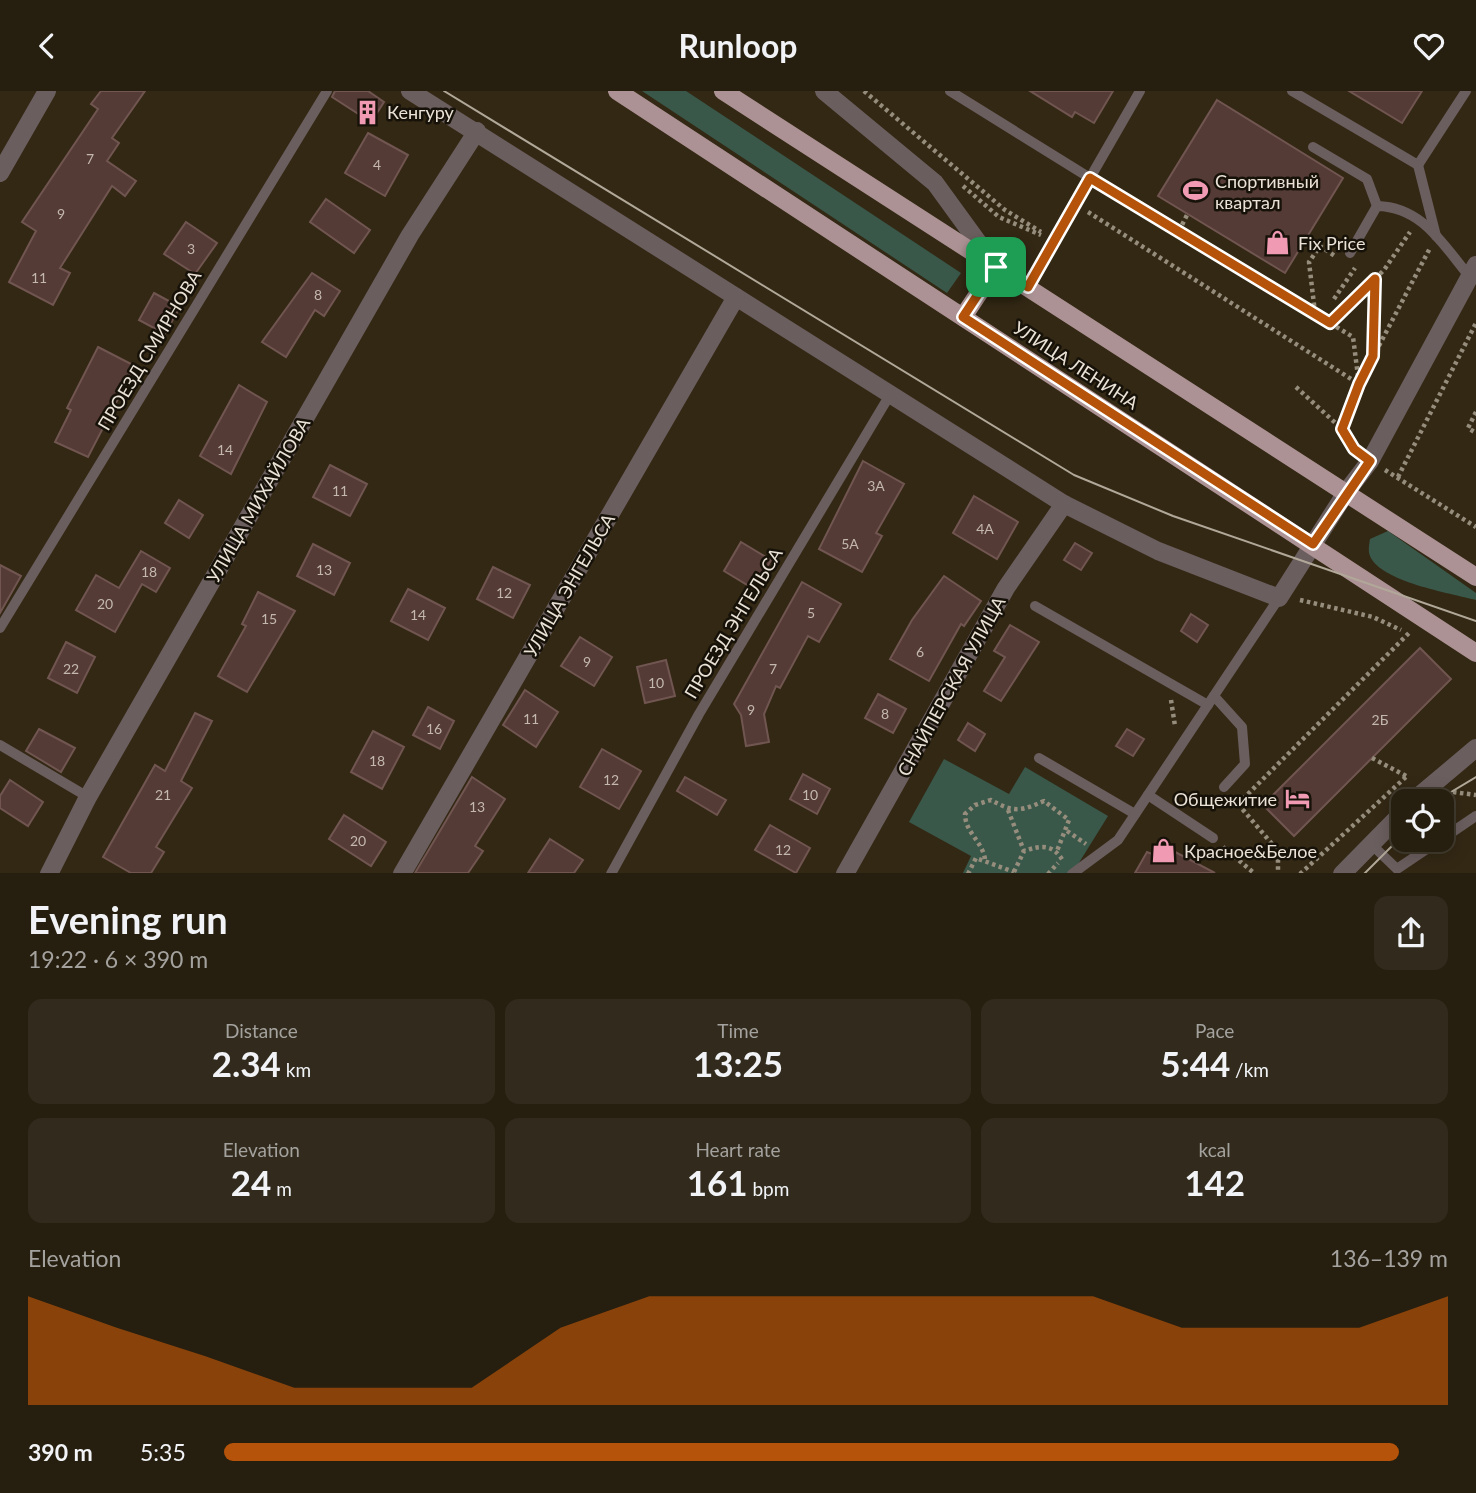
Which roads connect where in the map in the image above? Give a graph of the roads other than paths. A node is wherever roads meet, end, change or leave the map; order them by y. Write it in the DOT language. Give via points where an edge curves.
graph roads {
  1 [pos="47,91"];
  2 [pos="327,91"];
  3 [pos="410,91"];
  4 [pos="617,91"];
  5 [pos="723,91"];
  6 [pos="824,91"];
  7 [pos="950,91"];
  8 [pos="1140,91"];
  9 [pos="1292,91"];
  10 [pos="1466,91"];
  11 [pos="477,131"];
  12 [pos="1313,147"];
  13 [pos="1418,165"];
  14 [pos="0,173"];
  15 [pos="1090,178"];
  16 [pos="1377,207"];
  17 [pos="1436,236"];
  18 [pos="1350,253"];
  19 [pos="996,267"];
  20 [pos="1473,271"];
  21 [pos="1028,287"];
  22 [pos="736,297"];
  23 [pos="963,317"];
  24 [pos="891,393"];
  25 [pos="1347,491"];
  26 [pos="1064,504"];
  27 [pos="1313,544"];
  28 [pos="1476,577"];
  29 [pos="1279,598"];
  30 [pos="1035,606"];
  31 [pos="0,628"];
  32 [pos="1476,653"];
  33 [pos="1211,700"];
  34 [pos="0,745"];
  35 [pos="1476,748"];
  36 [pos="1039,758"];
  37 [pos="1224,787"];
  38 [pos="1427,789"];
  39 [pos="1148,795"];
  40 [pos="88,797"];
  41 [pos="1135,814"];
  42 [pos="1476,816"];
  43 [pos="1391,824"];
  44 [pos="1454,830"];
  45 [pos="1213,838"];
  46 [pos="1371,844"];
  47 [pos="1422,852"];
  48 [pos="1069,870"];
  49 [pos="49,873"];
  50 [pos="402,873"];
  51 [pos="611,873"];
  52 [pos="845,873"];
  53 [pos="1342,873"];
  1 -- 14 [label="street"];
  2 -- 31 [label="lane, ПРОЕЗД СМИРНОВА"];
  3 -- 11 [label="street"];
  4 -- 23 [label="main road, УЛИЦА ЛЕНИНА"];
  5 -- 19 [label="main road"];
  6 -- 19 [label="street" via="935,183"];
  7 -- 15 [label="lane"];
  8 -- 15 [label="lane"];
  9 -- 13 [label="lane"];
  10 -- 13 [label="lane"];
  11 -- 22 [label="street"];
  11 -- 40 [label="street, УЛИЦА МИХАЙЛОВА" via="410,235"];
  12 -- 16 [label="lane" via="1367,179"];
  13 -- 17 [label="lane"];
  15 -- 21 [label="lane"];
  16 -- 17 [label="lane" via="1396,207 1414,215"];
  16 -- 18 [label="lane"];
  17 -- 20 [label="lane"];
  19 -- 21 [label="main road"];
  19 -- 23 [label="main road"];
  20 -- 25 [label="street" via="1370,461"];
  21 -- 25 [label="main road"];
  22 -- 24 [label="street"];
  22 -- 50 [label="street, УЛИЦА ЭНГЕЛЬСА"];
  23 -- 27 [label="main road, УЛИЦА ЛЕНИНА"];
  24 -- 26 [label="street"];
  24 -- 51 [label="lane, ПРОЕЗД ЭНГЕЛЬСА" via="699,714"];
  25 -- 27 [label="street"];
  25 -- 28 [label="main road"];
  26 -- 29 [label="street" via="1158,551"];
  26 -- 52 [label="street, СНАЙПЕРСКАЯ УЛИЦА" via="1006,588"];
  27 -- 29 [label="street"];
  27 -- 32 [label="main road, УЛИЦА ЛЕНИНА"];
  29 -- 33 [label="lane"];
  30 -- 33 [label="lane"];
  33 -- 37 [label="lane" via="1242,727 1245,764"];
  33 -- 39 [label="lane"];
  34 -- 40 [label="lane"];
  35 -- 38 [label="street"];
  36 -- 41 [label="lane"];
  39 -- 41 [label="lane"];
  39 -- 45 [label="lane"];
  40 -- 49 [label="street, УЛИЦА МИХАЙЛОВА"];
  41 -- 48 [label="lane" via="1118,840"];
  42 -- 44 [label="lane"];
  43 -- 46 [label="street"];
  46 -- 47 [label="lane" via="1397,869"];
  46 -- 53 [label="street"];
}
